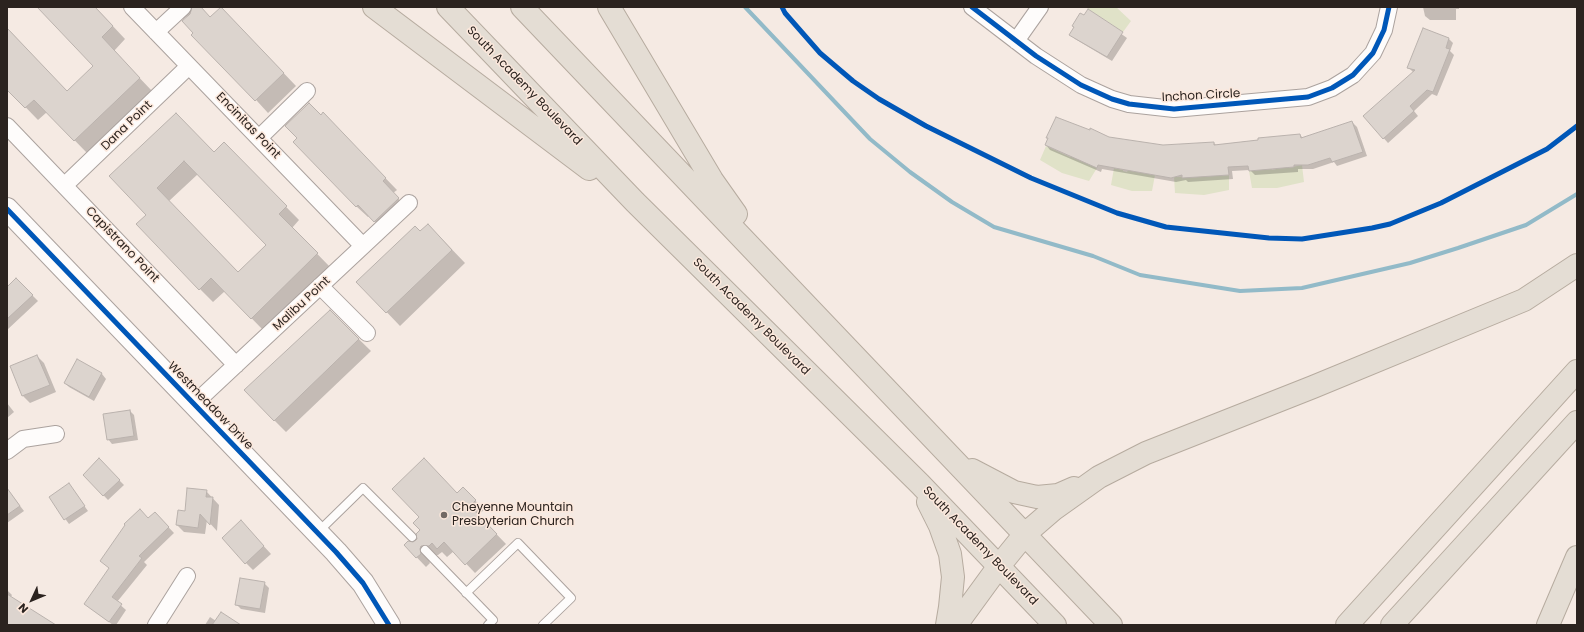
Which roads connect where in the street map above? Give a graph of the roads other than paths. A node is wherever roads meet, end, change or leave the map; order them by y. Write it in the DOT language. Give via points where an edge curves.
graph roads {
  1 [pos="132,7"];
  2 [pos="183,7"];
  3 [pos="374,7"];
  4 [pos="448,7"];
  5 [pos="522,7"];
  6 [pos="609,7"];
  7 [pos="972,7"];
  8 [pos="1040,7"];
  9 [pos="1389,7"];
  10 [pos="156,32"];
  11 [pos="1016,41"];
  12 [pos="189,66"];
  13 [pos="307,91"];
  14 [pos="7,126"];
  15 [pos="259,138"];
  16 [pos="65,186"];
  17 [pos="635,202"];
  18 [pos="409,203"];
  19 [pos="10,219"];
  20 [pos="363,246"];
  21 [pos="1577,265"];
  22 [pos="320,286"];
  23 [pos="792,289"];
  24 [pos="367,333"];
  25 [pos="236,365"];
  26 [pos="1577,371"];
  27 [pos="194,404"];
  28 [pos="1577,422"];
  29 [pos="56,434"];
  30 [pos="7,451"];
  31 [pos="953,459"];
  32 [pos="1099,477"];
  33 [pos="920,484"];
  34 [pos="317,532"];
  35 [pos="1025,534"];
  36 [pos="412,537"];
  37 [pos="425,550"];
  38 [pos="1577,557"];
  39 [pos="999,566"];
  40 [pos="187,576"];
  41 [pos="466,593"];
  42 [pos="493,623"];
  43 [pos="156,625"];
  44 [pos="389,625"];
  45 [pos="543,625"];
  46 [pos="946,625"];
  47 [pos="956,625"];
  48 [pos="1055,625"];
  49 [pos="1111,625"];
  50 [pos="1346,625"];
  51 [pos="1392,625"];
  52 [pos="1548,625"];
  1 -- 10 [label="street, Encinitas Point"];
  2 -- 10 [label="street"];
  3 -- 17 [label="highway"];
  4 -- 17 [label="highway, South Academy Boulevard"];
  5 -- 23 [label="highway"];
  6 -- 23 [label="highway" via="712,180"];
  7 -- 11 [label="street, Inchon Circle"];
  8 -- 11 [label="street"];
  9 -- 11 [label="street, Inchon Circle" via="1384,30 1373,53 1343,82 1308,97 1251,103 1174,110 1129,104 1081,85"];
  10 -- 12 [label="street, Encinitas Point"];
  12 -- 15 [label="street, Encinitas Point"];
  12 -- 16 [label="street, Dana Point"];
  13 -- 15 [label="street"];
  14 -- 16 [label="street, Capistrano Point"];
  15 -- 20 [label="street, Encinitas Point"];
  16 -- 25 [label="street, Capistrano Point"];
  17 -- 33 [label="highway, South Academy Boulevard"];
  18 -- 20 [label="street, Malibu Point"];
  19 -- 27 [label="street, Westmeadow Drive"];
  20 -- 22 [label="street, Malibu Point"];
  21 -- 32 [label="highway" via="1524,300 1146,453"];
  22 -- 24 [label="street"];
  22 -- 25 [label="street, Malibu Point"];
  23 -- 31 [label="highway"];
  25 -- 27 [label="street, Malibu Point"];
  26 -- 50 [label="highway"];
  27 -- 34 [label="street, Westmeadow Drive"];
  28 -- 51 [label="highway"];
  29 -- 30 [label="street" via="23,439"];
  31 -- 32 [label="highway" via="1014,492 1037,497 1058,495"];
  31 -- 35 [label="highway"];
  32 -- 35 [label="highway" via="1054,509"];
  33 -- 39 [label="highway, South Academy Boulevard"];
  33 -- 46 [label="highway" via="950,554 953,577"];
  34 -- 36 [label="lane" via="363,488"];
  34 -- 44 [label="street, Westmeadow Drive" via="363,583"];
  35 -- 39 [label="highway"];
  35 -- 49 [label="highway"];
  37 -- 41 [label="lane"];
  38 -- 52 [label="highway"];
  39 -- 47 [label="highway"];
  39 -- 48 [label="highway, South Academy Boulevard"];
  40 -- 43 [label="street"];
  41 -- 42 [label="lane"];
  41 -- 45 [label="lane" via="518,543 571,598"];
}
